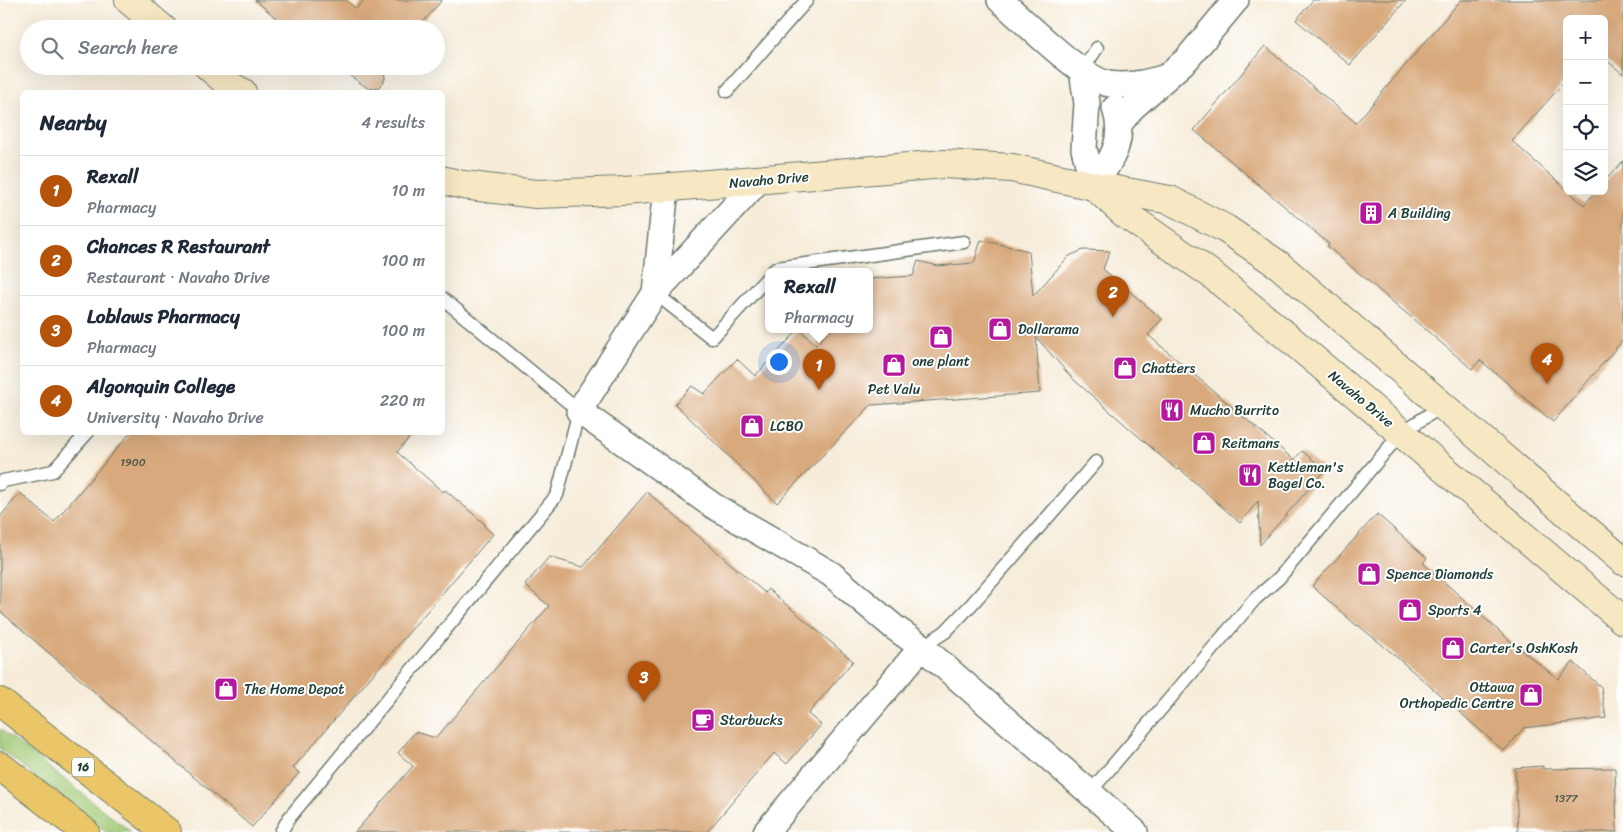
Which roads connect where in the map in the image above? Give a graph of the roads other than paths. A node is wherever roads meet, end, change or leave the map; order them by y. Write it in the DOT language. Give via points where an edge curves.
graph roads {
  1 [pos="130,0"];
  2 [pos="807,0"];
  3 [pos="1000,0"];
  4 [pos="1236,0"];
  5 [pos="153,20"];
  6 [pos="1097,48"];
  7 [pos="1082,71"];
  8 [pos="218,75"];
  9 [pos="1166,77"];
  10 [pos="1107,84"];
  11 [pos="238,90"];
  12 [pos="726,91"];
  13 [pos="1120,123"];
  14 [pos="445,181"];
  15 [pos="758,181"];
  16 [pos="1094,186"];
  17 [pos="666,188"];
  18 [pos="964,242"];
  19 [pos="777,268"];
  20 [pos="765,280"];
  21 [pos="655,293"];
  22 [pos="445,300"];
  23 [pos="1442,406"];
  24 [pos="579,411"];
  25 [pos="1401,433"];
  26 [pos="85,435"];
  27 [pos="1096,462"];
  28 [pos="0,484"];
  29 [pos="1623,561"];
  30 [pos="1623,620"];
  31 [pos="922,647"];
  32 [pos="0,702"];
  33 [pos="0,766"];
  34 [pos="1090,792"];
  35 [pos="85,832"];
  36 [pos="167,832"];
  37 [pos="281,832"];
  38 [pos="766,832"];
  39 [pos="1136,832"];
  1 -- 5 [label="street"];
  2 -- 12 [label="lane"];
  3 -- 7 [label="street"];
  4 -- 9 [label="street" via="1186,59"];
  6 -- 7 [label="lane"];
  7 -- 10 [label="street"];
  7 -- 16 [label="street" via="1087,103 1084,149"];
  8 -- 11 [label="street"];
  9 -- 10 [label="street" via="1146,83"];
  9 -- 13 [label="street"];
  10 -- 13 [label="street"];
  13 -- 16 [label="street" via="1115,154"];
  14 -- 17 [label="street, Navaho Drive" via="536,194"];
  15 -- 16 [label="street, Navaho Drive" via="944,164 1012,168"];
  15 -- 17 [label="street, Navaho Drive"];
  15 -- 21 [label="street"];
  16 -- 23 [label="street, Navaho Drive" via="1170,200 1226,229 1302,283"];
  16 -- 25 [label="street, Navaho Drive" via="1125,214 1210,274"];
  17 -- 21 [label="street"];
  18 -- 19 [label="lane"];
  20 -- 21 [label="lane" via="712,338"];
  21 -- 24 [label="street"];
  22 -- 24 [label="lane"];
  23 -- 25 [label="lane"];
  23 -- 29 [label="street, Navaho Drive"];
  24 -- 31 [label="street" via="712,505 831,574"];
  24 -- 37 [label="lane" via="557,495 289,818"];
  25 -- 30 [label="street, Navaho Drive"];
  25 -- 34 [label="lane" via="1279,578 1256,599"];
  26 -- 28 [label="lane" via="53,471"];
  27 -- 31 [label="lane" via="971,606 945,632"];
  31 -- 34 [label="street"];
  31 -- 38 [label="street"];
  32 -- 36 [label="main road, 16"];
  33 -- 35 [label="main road"];
  34 -- 39 [label="street"];
}
